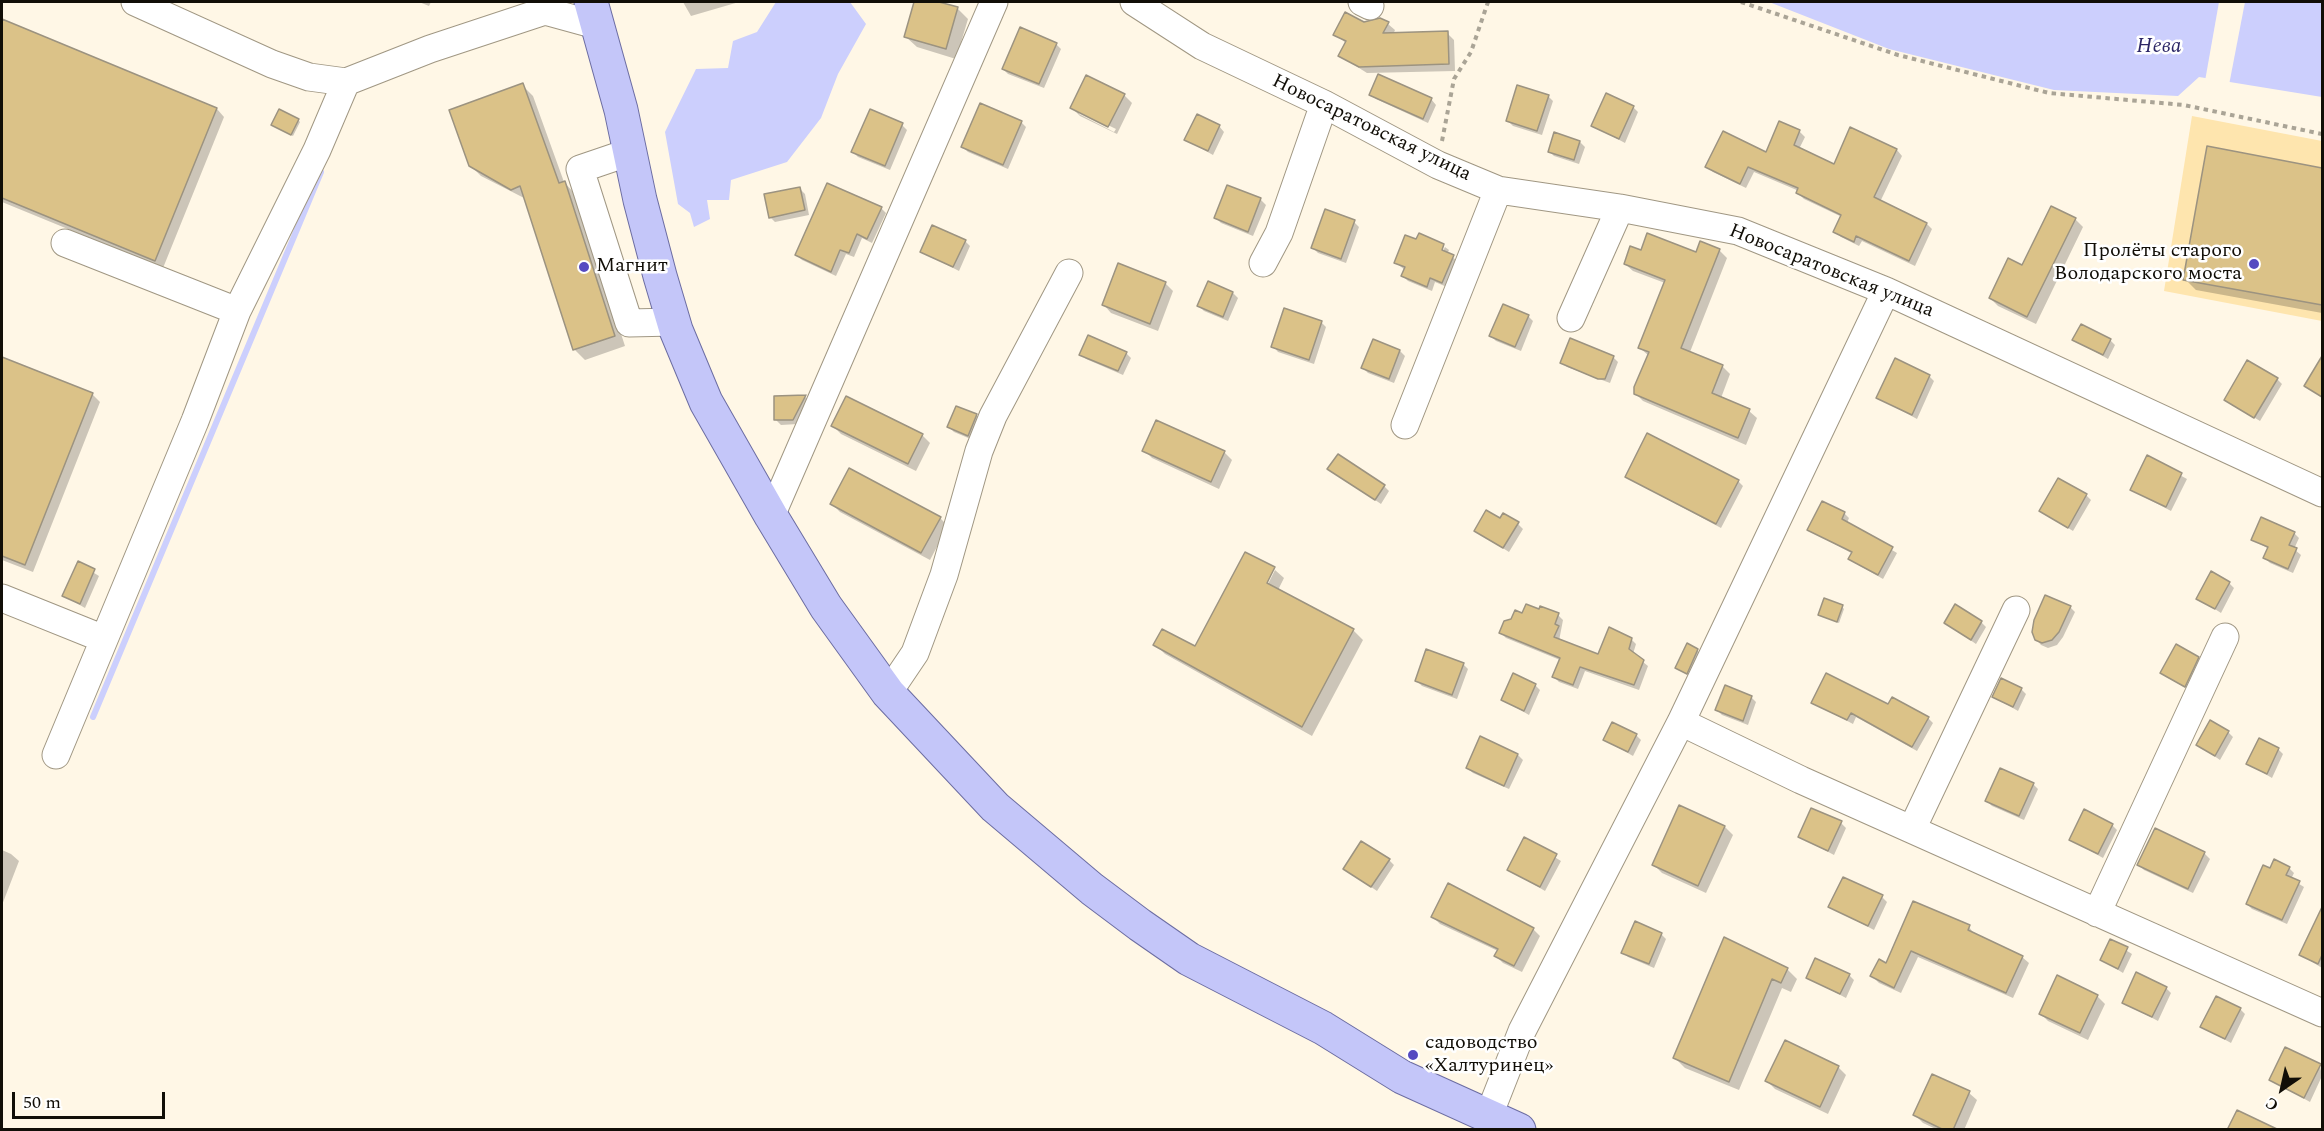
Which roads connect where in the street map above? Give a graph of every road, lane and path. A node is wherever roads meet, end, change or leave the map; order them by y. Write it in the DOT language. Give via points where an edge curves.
graph roads {
  1 [pos="135,2"];
  2 [pos="994,2"];
  3 [pos="1134,2"];
  4 [pos="1488,2"];
  5 [pos="1741,2"];
  6 [pos="539,6"];
  7 [pos="593,13"];
  8 [pos="346,82"];
  9 [pos="1324,104"];
  10 [pos="2322,134"];
  11 [pos="630,152"];
  12 [pos="1438,165"];
  13 [pos="1498,190"];
  14 [pos="1620,208"];
  15 [pos="65,243"];
  16 [pos="1263,263"];
  17 [pos="1070,273"];
  18 [pos="1886,291"];
  19 [pos="237,311"];
  20 [pos="1571,318"];
  21 [pos="674,322"];
  22 [pos="1405,425"];
  23 [pos="2322,493"];
  24 [pos="771,516"];
  25 [pos="2,598"];
  26 [pos="2016,610"];
  27 [pos="2225,637"];
  28 [pos="104,639"];
  29 [pos="888,693"];
  30 [pos="1681,722"];
  31 [pos="56,755"];
  32 [pos="1912,829"];
  33 [pos="2097,913"];
  34 [pos="2322,1013"];
  35 [pos="1490,1115"];
  36 [pos="1520,1130"];
  1 -- 8 [label="street" via="272,64 309,77"];
  2 -- 24 [label="street"];
  3 -- 9 [label="street, Новосаратовская улица" via="1202,46"];
  4 -- 12 [label="path" via="1471,52 1454,79"];
  5 -- 10 [label="path" via="1898,55 2049,93 2184,105"];
  6 -- 7 [label="street"];
  6 -- 8 [label="street"];
  7 -- 11 [label="main road"];
  8 -- 19 [label="street" via="317,150"];
  9 -- 12 [label="street, Новосаратовская улица"];
  9 -- 16 [label="street" via="1279,233"];
  11 -- 21 [label="main road"];
  11 -- 21 [label="street" via="580,169 629,323"];
  12 -- 13 [label="street, Новосаратовская улица"];
  13 -- 14 [label="street, Новосаратовская улица"];
  13 -- 22 [label="street"];
  14 -- 18 [label="street, Новосаратовская улица" via="1738,231"];
  14 -- 20 [label="street"];
  15 -- 19 [label="street"];
  17 -- 29 [label="street" via="993,416 928,620 915,653"];
  18 -- 23 [label="street, Новосаратовская улица"];
  18 -- 30 [label="street"];
  19 -- 28 [label="street"];
  21 -- 24 [label="main road" via="706,402"];
  24 -- 29 [label="main road" via="826,607"];
  25 -- 28 [label="street"];
  26 -- 32 [label="street"];
  27 -- 33 [label="street"];
  28 -- 31 [label="street"];
  29 -- 35 [label="main road" via="995,807 1140,926 1189,959 1323,1028 1402,1077"];
  30 -- 32 [label="street"];
  30 -- 35 [label="street" via="1522,1031"];
  32 -- 33 [label="street"];
  33 -- 34 [label="street"];
  35 -- 36 [label="main road"];
}
